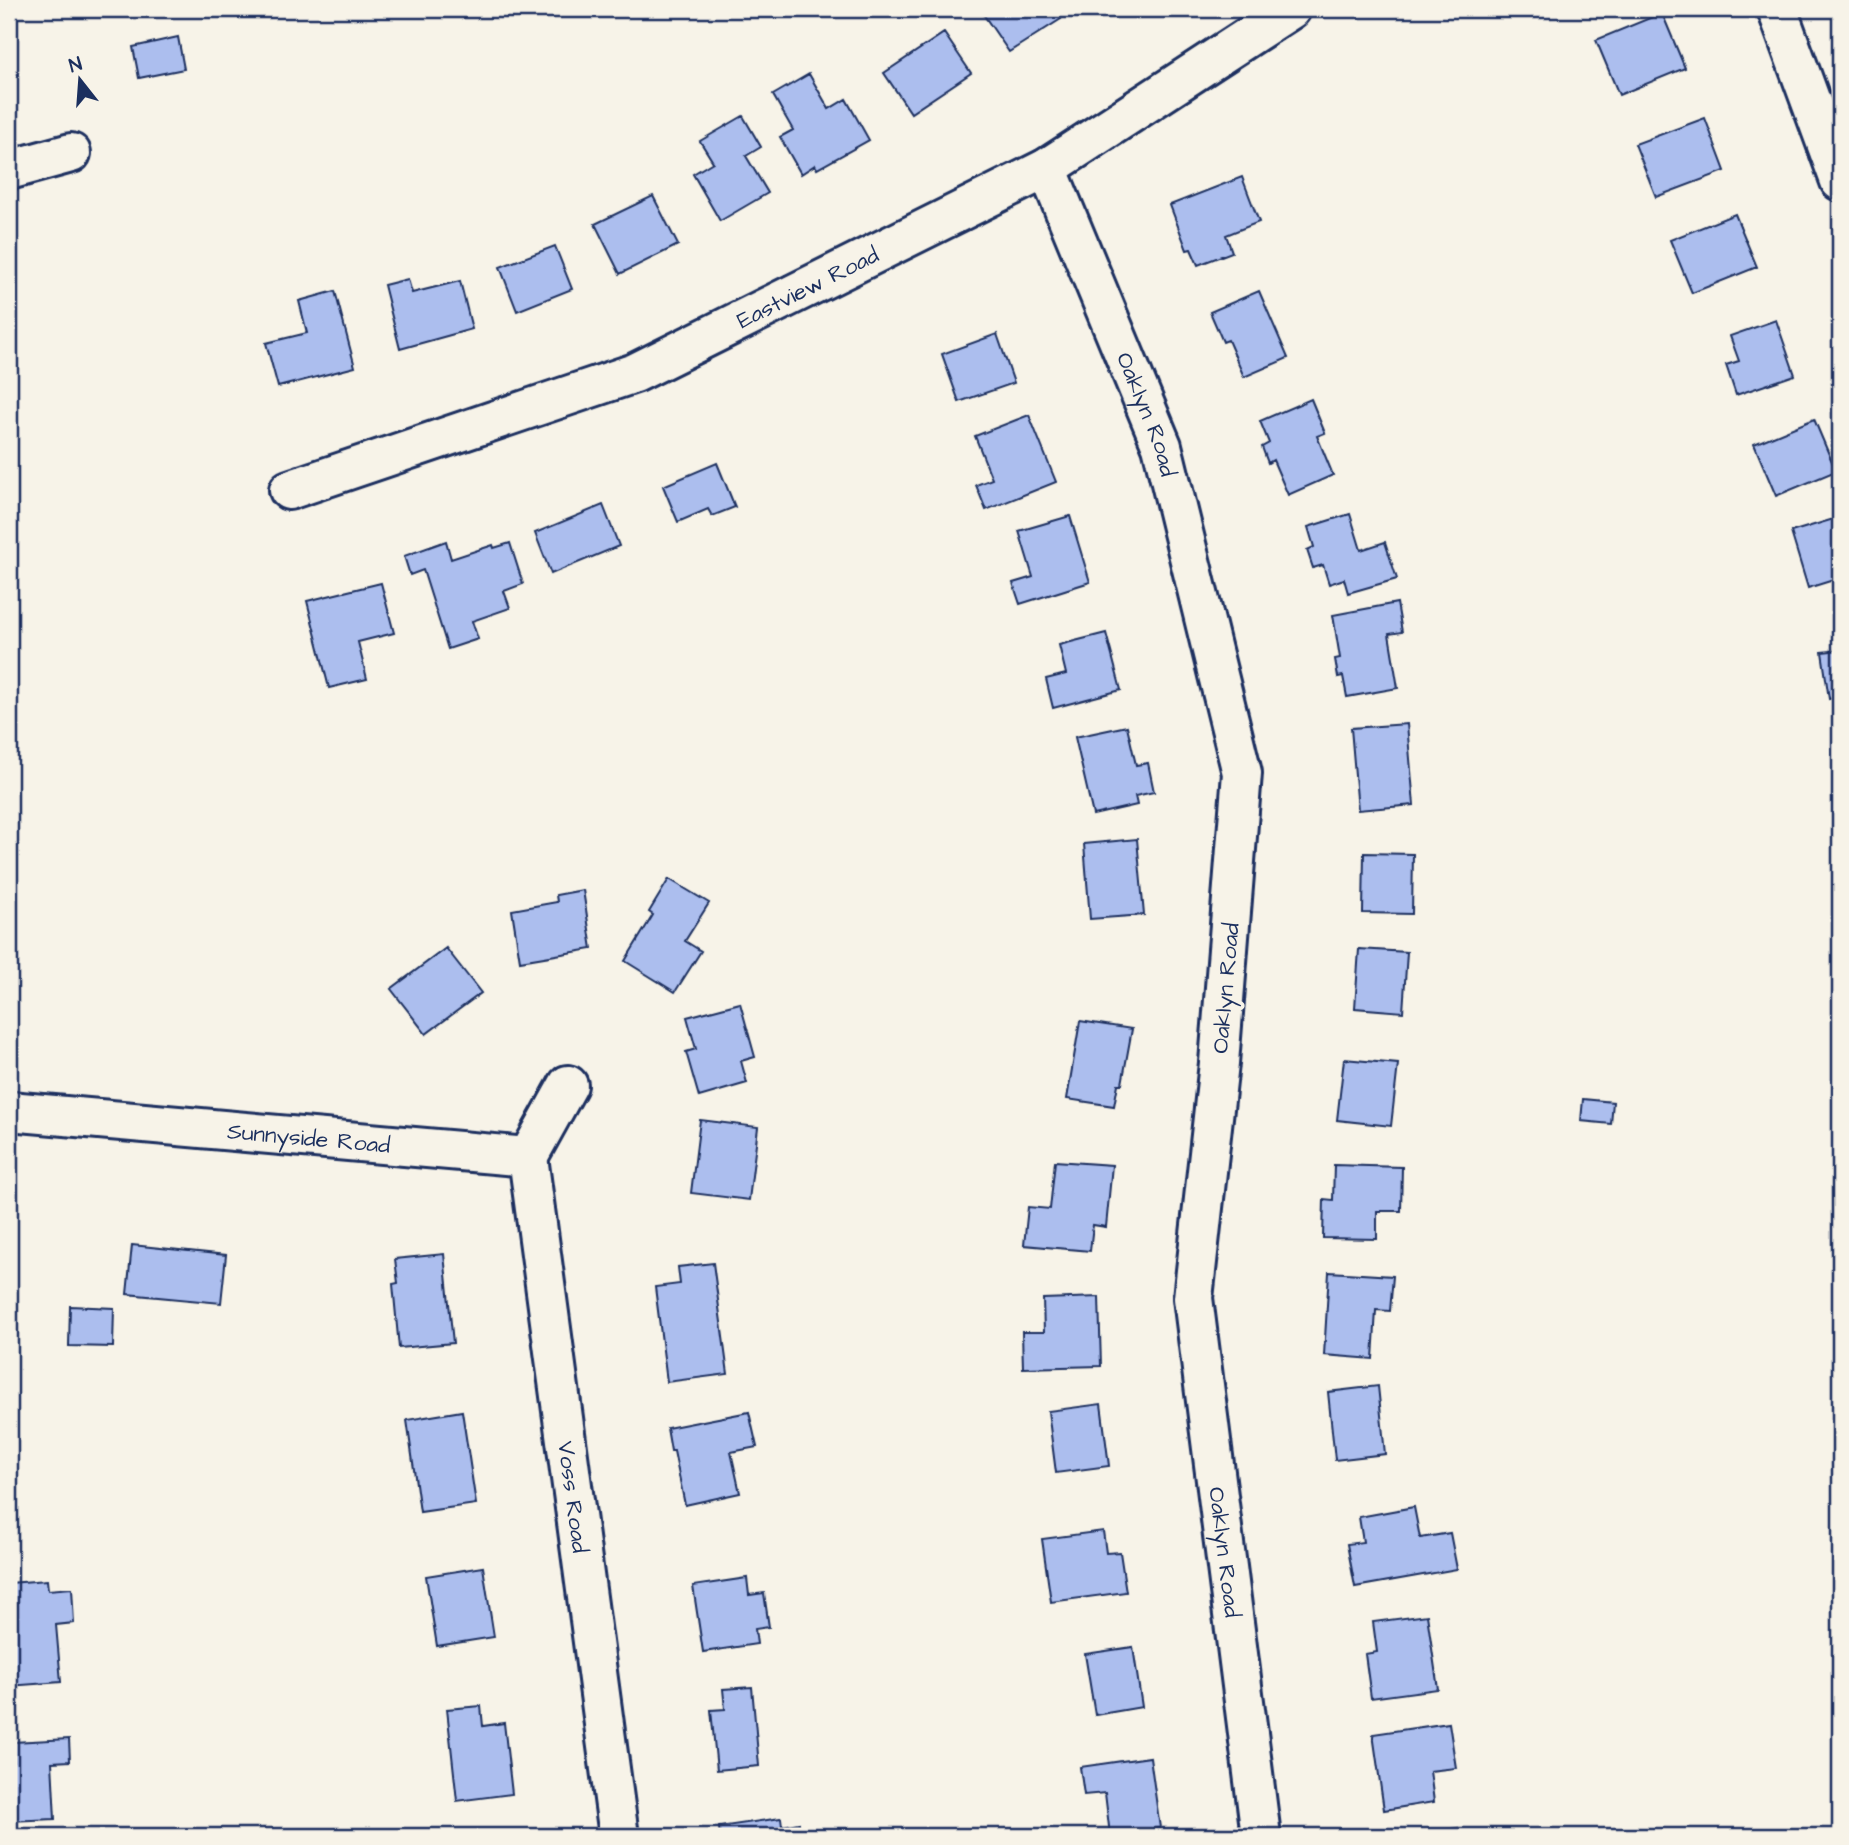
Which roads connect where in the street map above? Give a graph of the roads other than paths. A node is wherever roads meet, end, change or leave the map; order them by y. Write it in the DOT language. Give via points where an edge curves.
graph roads {
  1 [pos="1291,9"];
  2 [pos="1777,9"];
  3 [pos="71,153"];
  4 [pos="1047,168"];
  5 [pos="9,170"];
  6 [pos="1840,181"];
  7 [pos="289,491"];
  8 [pos="568,1085"];
  9 [pos="9,1111"];
  10 [pos="528,1157"];
  11 [pos="619,1836"];
  12 [pos="1261,1836"];
  1 -- 4 [label="street, Eastview Road"];
  2 -- 6 [label="street"];
  3 -- 5 [label="street"];
  4 -- 7 [label="street, Eastview Road" via="635,373"];
  4 -- 12 [label="street, Oaklyn Road" via="1162,446 1242,773 1219,1063 1193,1298"];
  8 -- 10 [label="street"];
  9 -- 10 [label="street, Sunnyside Road"];
  10 -- 11 [label="street, Voss Road"];
}
